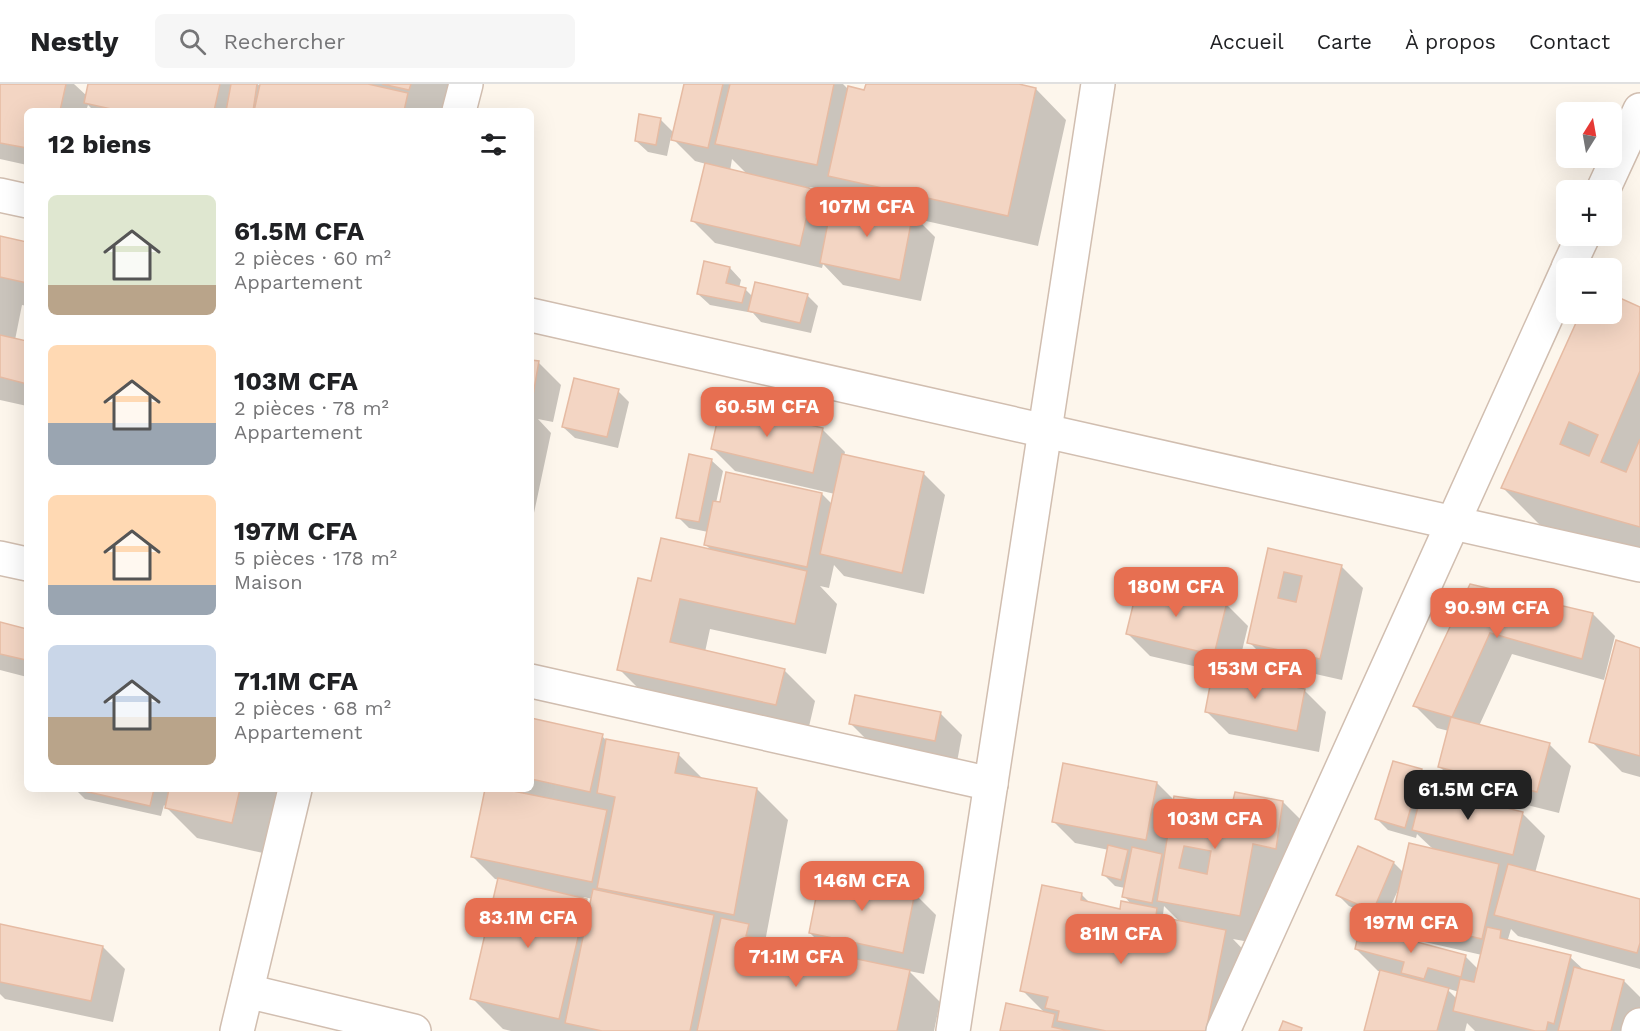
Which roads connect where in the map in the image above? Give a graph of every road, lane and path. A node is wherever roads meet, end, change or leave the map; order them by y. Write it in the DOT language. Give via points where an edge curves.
graph roads {
  1 [pos="466,84"];
  2 [pos="1098,84"];
  3 [pos="460,108"];
  4 [pos="1640,110"];
  5 [pos="1608,180"];
  6 [pos="0,195"];
  7 [pos="24,200"];
  8 [pos="1556,295"];
  9 [pos="534,316"];
  10 [pos="1045,431"];
  11 [pos="1452,523"];
  12 [pos="0,558"];
  13 [pos="24,563"];
  14 [pos="1640,565"];
  15 [pos="534,682"];
  16 [pos="991,783"];
  17 [pos="295,792"];
  18 [pos="247,991"];
  19 [pos="1640,1025"];
  20 [pos="237,1031"];
  21 [pos="414,1031"];
  22 [pos="953,1031"];
  23 [pos="1223,1031"];
  24 [pos="1638,1031"];
  1 -- 3 [label="street"];
  2 -- 10 [label="street"];
  4 -- 5 [label="street"];
  6 -- 7 [label="street"];
  8 -- 11 [label="street"];
  9 -- 10 [label="street"];
  10 -- 11 [label="street"];
  10 -- 16 [label="street"];
  11 -- 14 [label="street"];
  11 -- 23 [label="street"];
  12 -- 13 [label="street"];
  15 -- 16 [label="street"];
  16 -- 22 [label="street"];
  17 -- 18 [label="street"];
  18 -- 20 [label="street"];
  18 -- 21 [label="street"];
  19 -- 24 [label="street"];
}
